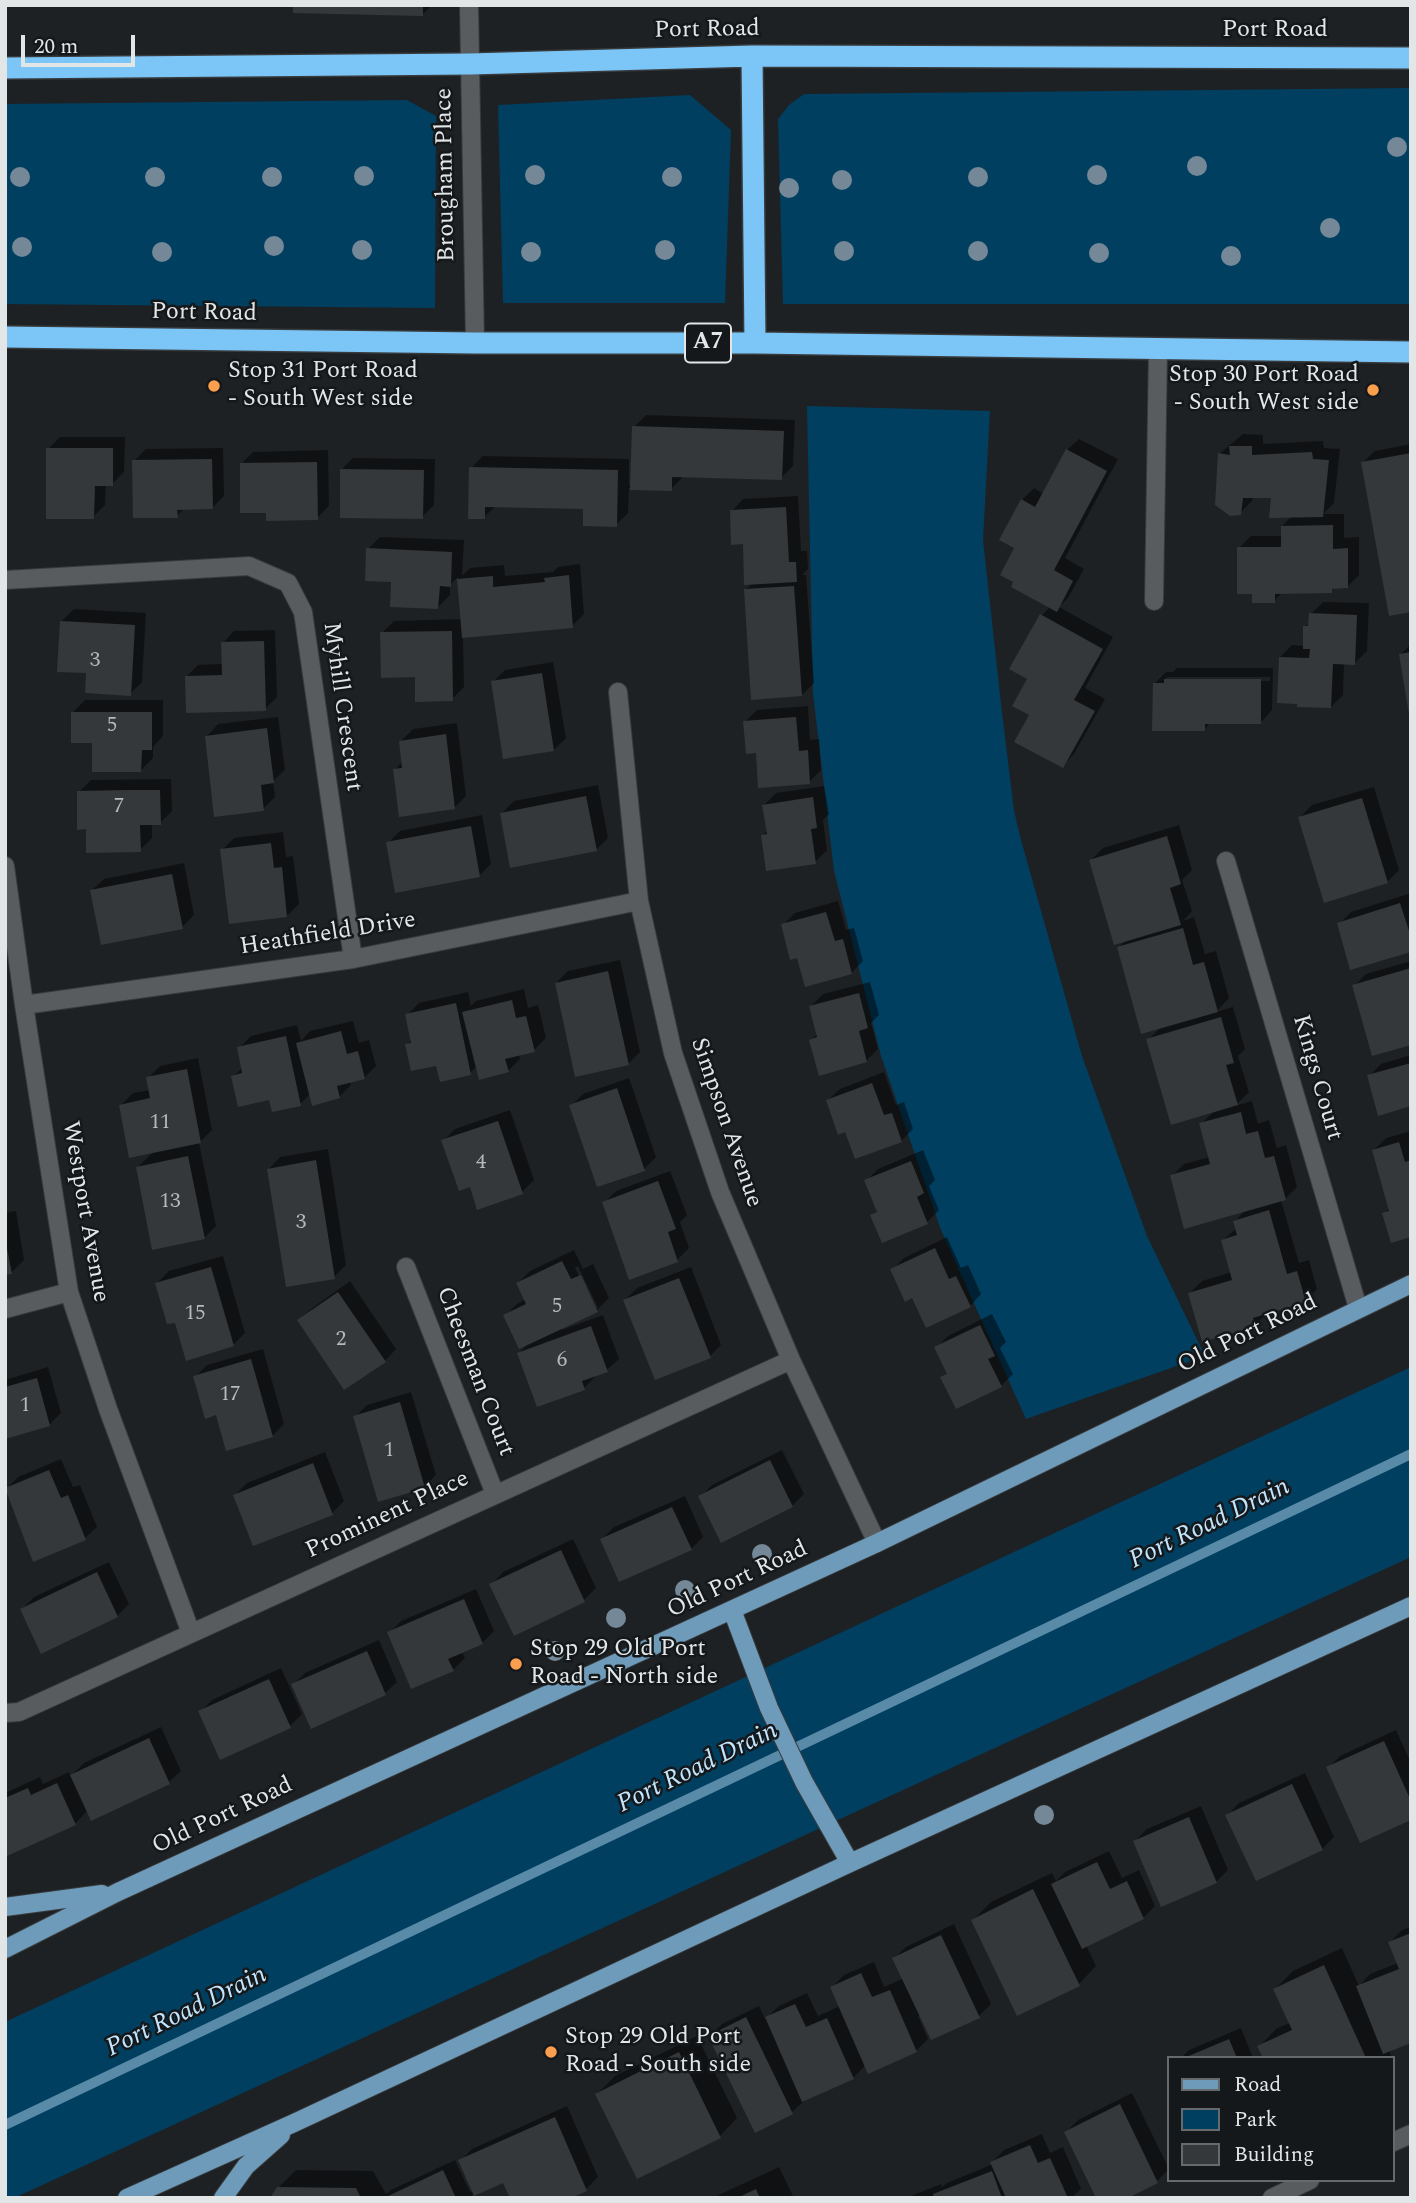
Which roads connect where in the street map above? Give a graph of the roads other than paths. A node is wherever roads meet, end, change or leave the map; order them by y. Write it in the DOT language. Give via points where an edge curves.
graph roads {
  1 [pos="468,5"];
  2 [pos="752,56"];
  3 [pos="1411,58"];
  4 [pos="470,64"];
  5 [pos="5,68"];
  6 [pos="5,337"];
  7 [pos="475,343"];
  8 [pos="755,343"];
  9 [pos="1158,349"];
  10 [pos="1411,352"];
  11 [pos="5,580"];
  12 [pos="1154,601"];
  13 [pos="618,692"];
  14 [pos="1226,861"];
  15 [pos="5,866"];
  16 [pos="639,901"];
  17 [pos="353,959"];
  18 [pos="24,1005"];
  19 [pos="406,1267"];
  20 [pos="1411,1284"];
  21 [pos="69,1292"];
  22 [pos="1358,1308"];
  23 [pos="5,1309"];
  24 [pos="791,1360"];
  25 [pos="495,1494"];
  26 [pos="877,1543"];
  27 [pos="1411,1606"];
  28 [pos="732,1610"];
  29 [pos="191,1633"];
  30 [pos="5,1713"];
  31 [pos="850,1863"];
  32 [pos="118,1892"];
  33 [pos="5,1907"];
  34 [pos="5,1949"];
  35 [pos="294,2123"];
  36 [pos="1411,2134"];
  37 [pos="1395,2141"];
  38 [pos="1306,2182"];
  39 [pos="127,2198"];
  40 [pos="223,2198"];
  41 [pos="1272,2198"];
  1 -- 4 [label="street, Brougham Place"];
  2 -- 3 [label="highway, Port Road"];
  2 -- 4 [label="highway, Port Road"];
  2 -- 8 [label="highway"];
  4 -- 5 [label="highway, Port Road"];
  4 -- 7 [label="street, Brougham Place"];
  6 -- 7 [label="highway, Port Road / A7"];
  7 -- 8 [label="highway, Port Road / A7"];
  8 -- 9 [label="highway, Port Road / A7"];
  9 -- 10 [label="highway, Port Road / A7"];
  9 -- 12 [label="street"];
  11 -- 17 [label="street, Myhill Crescent" via="249,566 288,583 303,612"];
  13 -- 16 [label="street, Simpson Avenue"];
  14 -- 22 [label="street, Kings Court"];
  15 -- 18 [label="street, Westport Avenue"];
  16 -- 17 [label="street, Heathfield Drive"];
  16 -- 24 [label="street, Simpson Avenue" via="681,1078 720,1192"];
  17 -- 18 [label="street, Heathfield Drive"];
  18 -- 21 [label="street, Westport Avenue"];
  19 -- 25 [label="street, Cheesman Court"];
  20 -- 22 [label="main road, Old Port Road"];
  21 -- 23 [label="street"];
  21 -- 29 [label="street, Westport Avenue"];
  22 -- 26 [label="main road, Old Port Road"];
  24 -- 25 [label="street, Prominent Place"];
  24 -- 26 [label="street, Simpson Avenue"];
  25 -- 29 [label="street, Prominent Place"];
  26 -- 28 [label="main road, Old Port Road"];
  27 -- 31 [label="main road"];
  28 -- 31 [label="main road" via="769,1708"];
  28 -- 32 [label="main road, Old Port Road"];
  29 -- 30 [label="street, Prominent Place" via="19,1712"];
  31 -- 35 [label="main road"];
  32 -- 33 [label="main road"];
  32 -- 34 [label="main road, Old Port Road"];
  35 -- 39 [label="main road"];
  35 -- 40 [label="main road" via="246,2166"];
  36 -- 37 [label="street"];
  38 -- 41 [label="street"];
}
